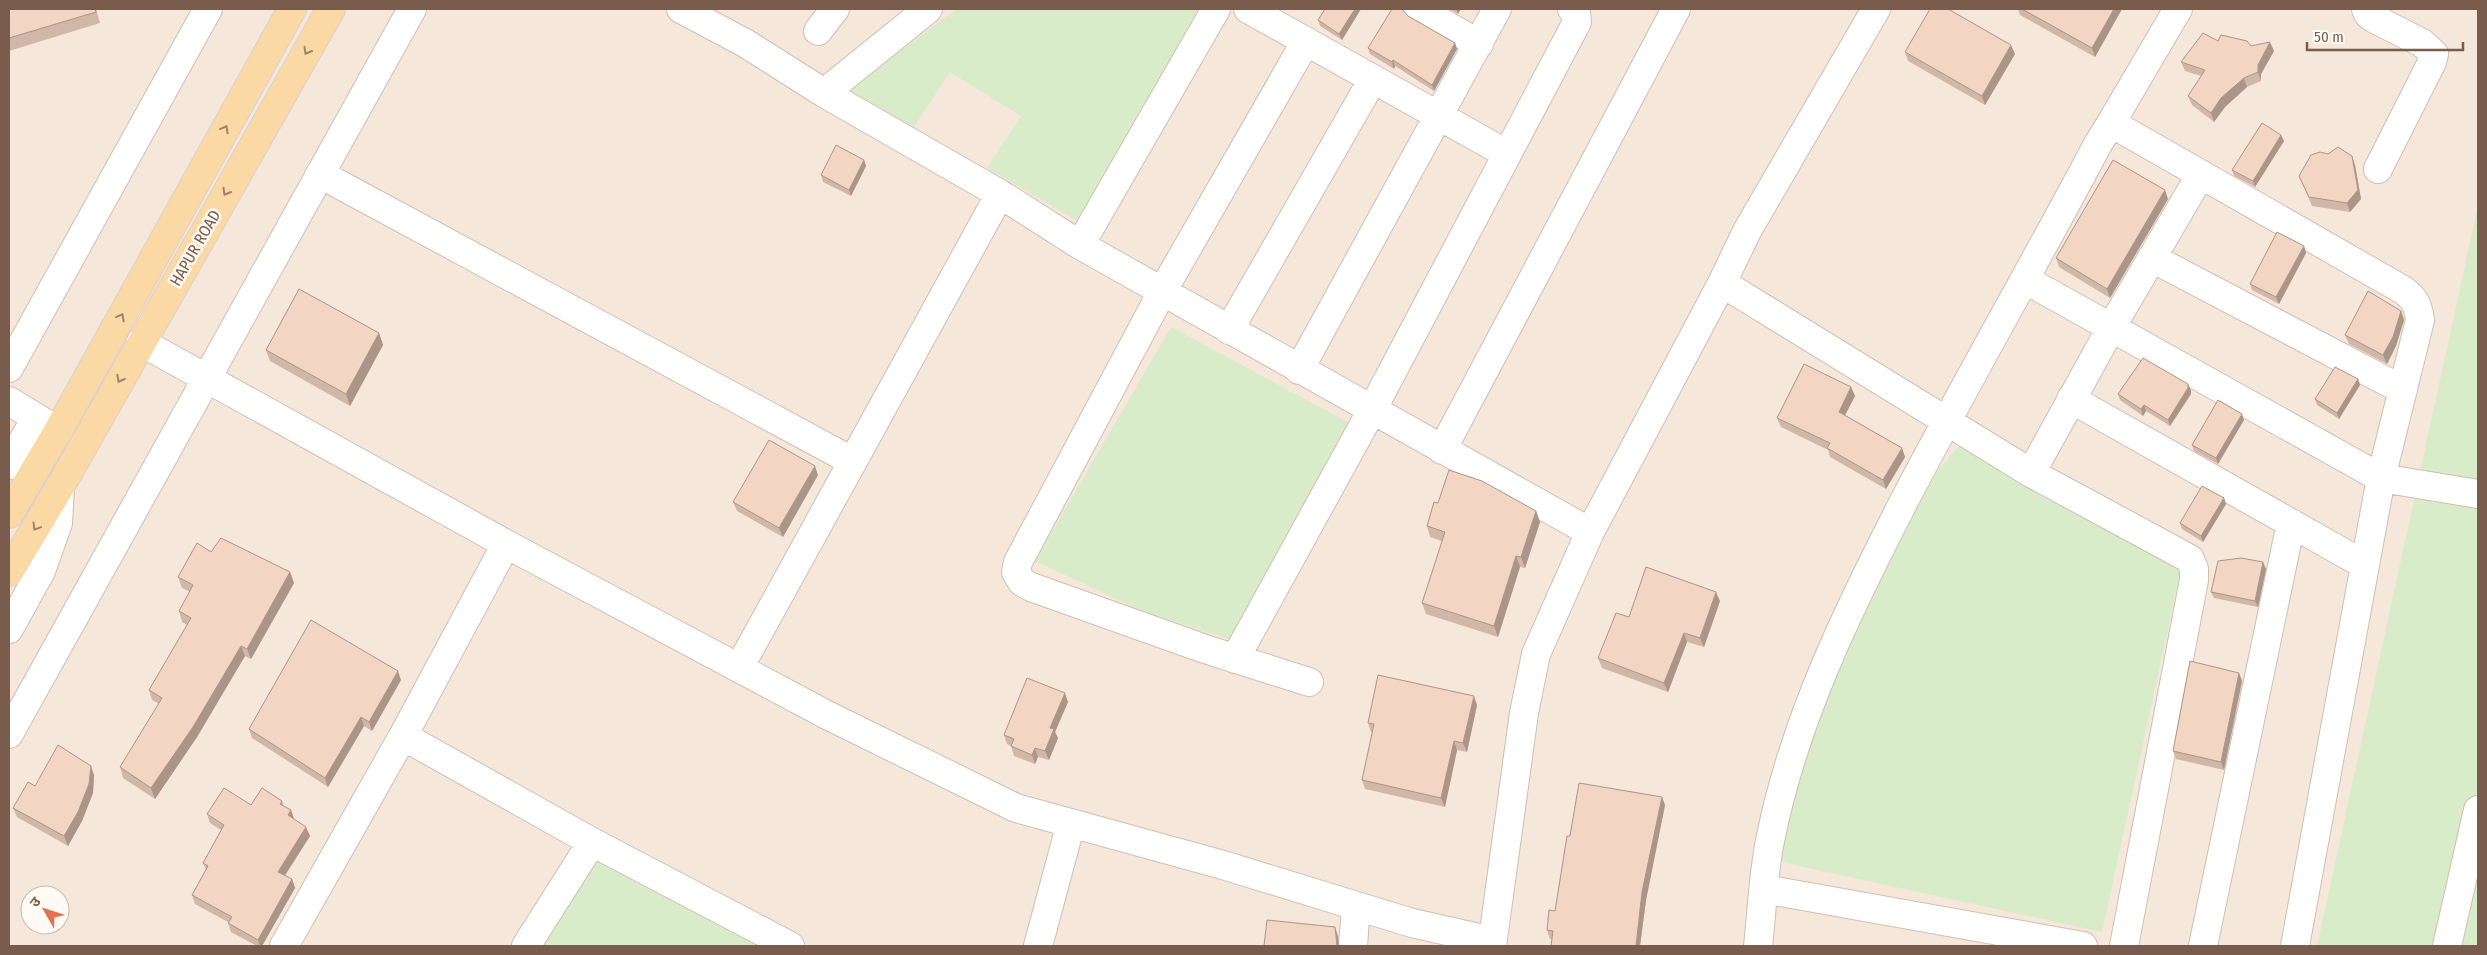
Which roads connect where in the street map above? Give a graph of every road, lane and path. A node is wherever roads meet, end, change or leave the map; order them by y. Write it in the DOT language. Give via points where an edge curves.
graph roads {
  1 [pos="208,9"];
  2 [pos="292,9"];
  3 [pos="331,9"];
  4 [pos="412,9"];
  5 [pos="681,9"];
  6 [pos="835,9"];
  7 [pos="928,9"];
  8 [pos="1216,9"];
  9 [pos="1248,9"];
  10 [pos="1418,9"];
  11 [pos="1497,9"];
  12 [pos="1572,9"];
  13 [pos="1676,9"];
  14 [pos="1876,9"];
  15 [pos="2178,9"];
  16 [pos="2366,9"];
  17 [pos="818,31"];
  18 [pos="1306,41"];
  19 [pos="1478,44"];
  20 [pos="1374,79"];
  21 [pos="824,93"];
  22 [pos="1440,116"];
  23 [pos="2111,123"];
  24 [pos="1507,154"];
  25 [pos="2378,170"];
  26 [pos="320,174"];
  27 [pos="2202,174"];
  28 [pos="1000,194"];
  29 [pos="1080,245"];
  30 [pos="2152,258"];
  31 [pos="2026,280"];
  32 [pos="1722,282"];
  33 [pos="1162,292"];
  34 [pos="2111,328"];
  35 [pos="1229,330"];
  36 [pos="18,332"];
  37 [pos="141,342"];
  38 [pos="9,368"];
  39 [pos="1299,370"];
  40 [pos="207,377"];
  41 [pos="2403,390"];
  42 [pos="2072,399"];
  43 [pos="9,401"];
  44 [pos="1372,410"];
  45 [pos="1946,421"];
  46 [pos="47,424"];
  47 [pos="1442,450"];
  48 [pos="852,461"];
  49 [pos="19,473"];
  50 [pos="2031,473"];
  51 [pos="2381,478"];
  52 [pos="60,487"];
  53 [pos="2478,494"];
  54 [pos="9,502"];
  55 [pos="9,514"];
  56 [pos="2291,523"];
  57 [pos="1590,532"];
  58 [pos="506,544"];
  59 [pos="2365,565"];
  60 [pos="10,570"];
  61 [pos="9,629"];
  62 [pos="1235,659"];
  63 [pos="739,668"];
  64 [pos="1309,682"];
  65 [pos="9,734"];
  66 [pos="403,736"];
  67 [pos="2478,810"];
  68 [pos="1071,824"];
  69 [pos="592,842"];
  70 [pos="1764,889"];
  71 [pos="1356,906"];
  72 [pos="1492,944"];
  73 [pos="284,946"];
  74 [pos="526,946"];
  75 [pos="790,946"];
  76 [pos="1038,946"];
  77 [pos="1353,946"];
  78 [pos="1758,946"];
  79 [pos="2083,946"];
  80 [pos="2124,946"];
  81 [pos="2203,946"];
  82 [pos="2295,946"];
  83 [pos="2447,946"];
  1 -- 36 [label="street"];
  46 -- 2 [label="main road, HAPUR ROAD, one-way"];
  3 -- 37 [label="main road, HAPUR ROAD, one-way"];
  4 -- 26 [label="street"];
  5 -- 21 [label="street" via="745,42"];
  6 -- 17 [label="street"];
  7 -- 21 [label="street"];
  8 -- 29 [label="street"];
  9 -- 18 [label="street"];
  10 -- 19 [label="street"];
  11 -- 19 [label="street"];
  12 -- 24 [label="street" via="1577,22"];
  13 -- 47 [label="street"];
  14 -- 32 [label="street" via="1747,231"];
  15 -- 23 [label="street"];
  16 -- 25 [label="street" via="2373,18 2422,43 2434,54"];
  18 -- 20 [label="street"];
  18 -- 33 [label="street"];
  19 -- 22 [label="street"];
  20 -- 22 [label="street"];
  20 -- 35 [label="street"];
  21 -- 28 [label="street"];
  22 -- 24 [label="street"];
  22 -- 39 [label="street"];
  23 -- 27 [label="street"];
  23 -- 31 [label="street"];
  24 -- 44 [label="street"];
  26 -- 40 [label="street"];
  26 -- 48 [label="street"];
  27 -- 30 [label="street"];
  27 -- 41 [label="street" via="2413,298 2419,306 2420,320"];
  28 -- 29 [label="street"];
  28 -- 48 [label="street"];
  29 -- 33 [label="street"];
  30 -- 34 [label="street"];
  30 -- 41 [label="street"];
  31 -- 34 [label="street"];
  31 -- 45 [label="street"];
  32 -- 45 [label="street"];
  32 -- 57 [label="street"];
  33 -- 35 [label="street"];
  33 -- 62 [label="street" via="1018,562 1016,572 1022,582 1031,587"];
  34 -- 42 [label="street"];
  34 -- 51 [label="street"];
  35 -- 39 [label="street"];
  36 -- 38 [label="street"];
  37 -- 40 [label="street"];
  37 -- 52 [label="main road, HAPUR ROAD, one-way"];
  39 -- 44 [label="street"];
  40 -- 58 [label="street"];
  40 -- 65 [label="street"];
  41 -- 51 [label="street"];
  42 -- 50 [label="street"];
  42 -- 56 [label="street"];
  43 -- 46 [label="street"];
  44 -- 47 [label="street"];
  44 -- 62 [label="street"];
  45 -- 50 [label="street"];
  45 -- 70 [label="street" via="1863,584 1823,672 1785,782 1770,842"];
  46 -- 49 [label="main road, HAPUR ROAD"];
  47 -- 57 [label="street"];
  48 -- 63 [label="street"];
  49 -- 54 [label="street"];
  49 -- 55 [label="main road, HAPUR ROAD"];
  50 -- 80 [label="street" via="2182,553 2190,559 2194,569"];
  51 -- 53 [label="street"];
  51 -- 59 [label="street"];
  52 -- 60 [label="main road, HAPUR ROAD, one-way"];
  52 -- 61 [label="street" via="58,523 41,571"];
  56 -- 59 [label="street"];
  56 -- 81 [label="street"];
  57 -- 72 [label="street" via="1536,654 1524,713"];
  58 -- 63 [label="street"];
  58 -- 66 [label="street"];
  59 -- 82 [label="street"];
  62 -- 64 [label="street"];
  63 -- 68 [label="street" via="1016,808"];
  66 -- 69 [label="street"];
  66 -- 73 [label="street"];
  67 -- 83 [label="street"];
  68 -- 71 [label="street" via="1223,865"];
  68 -- 76 [label="street"];
  69 -- 74 [label="street"];
  69 -- 75 [label="street"];
  70 -- 78 [label="street"];
  70 -- 79 [label="street"];
  71 -- 72 [label="street"];
  71 -- 77 [label="street"];
}
